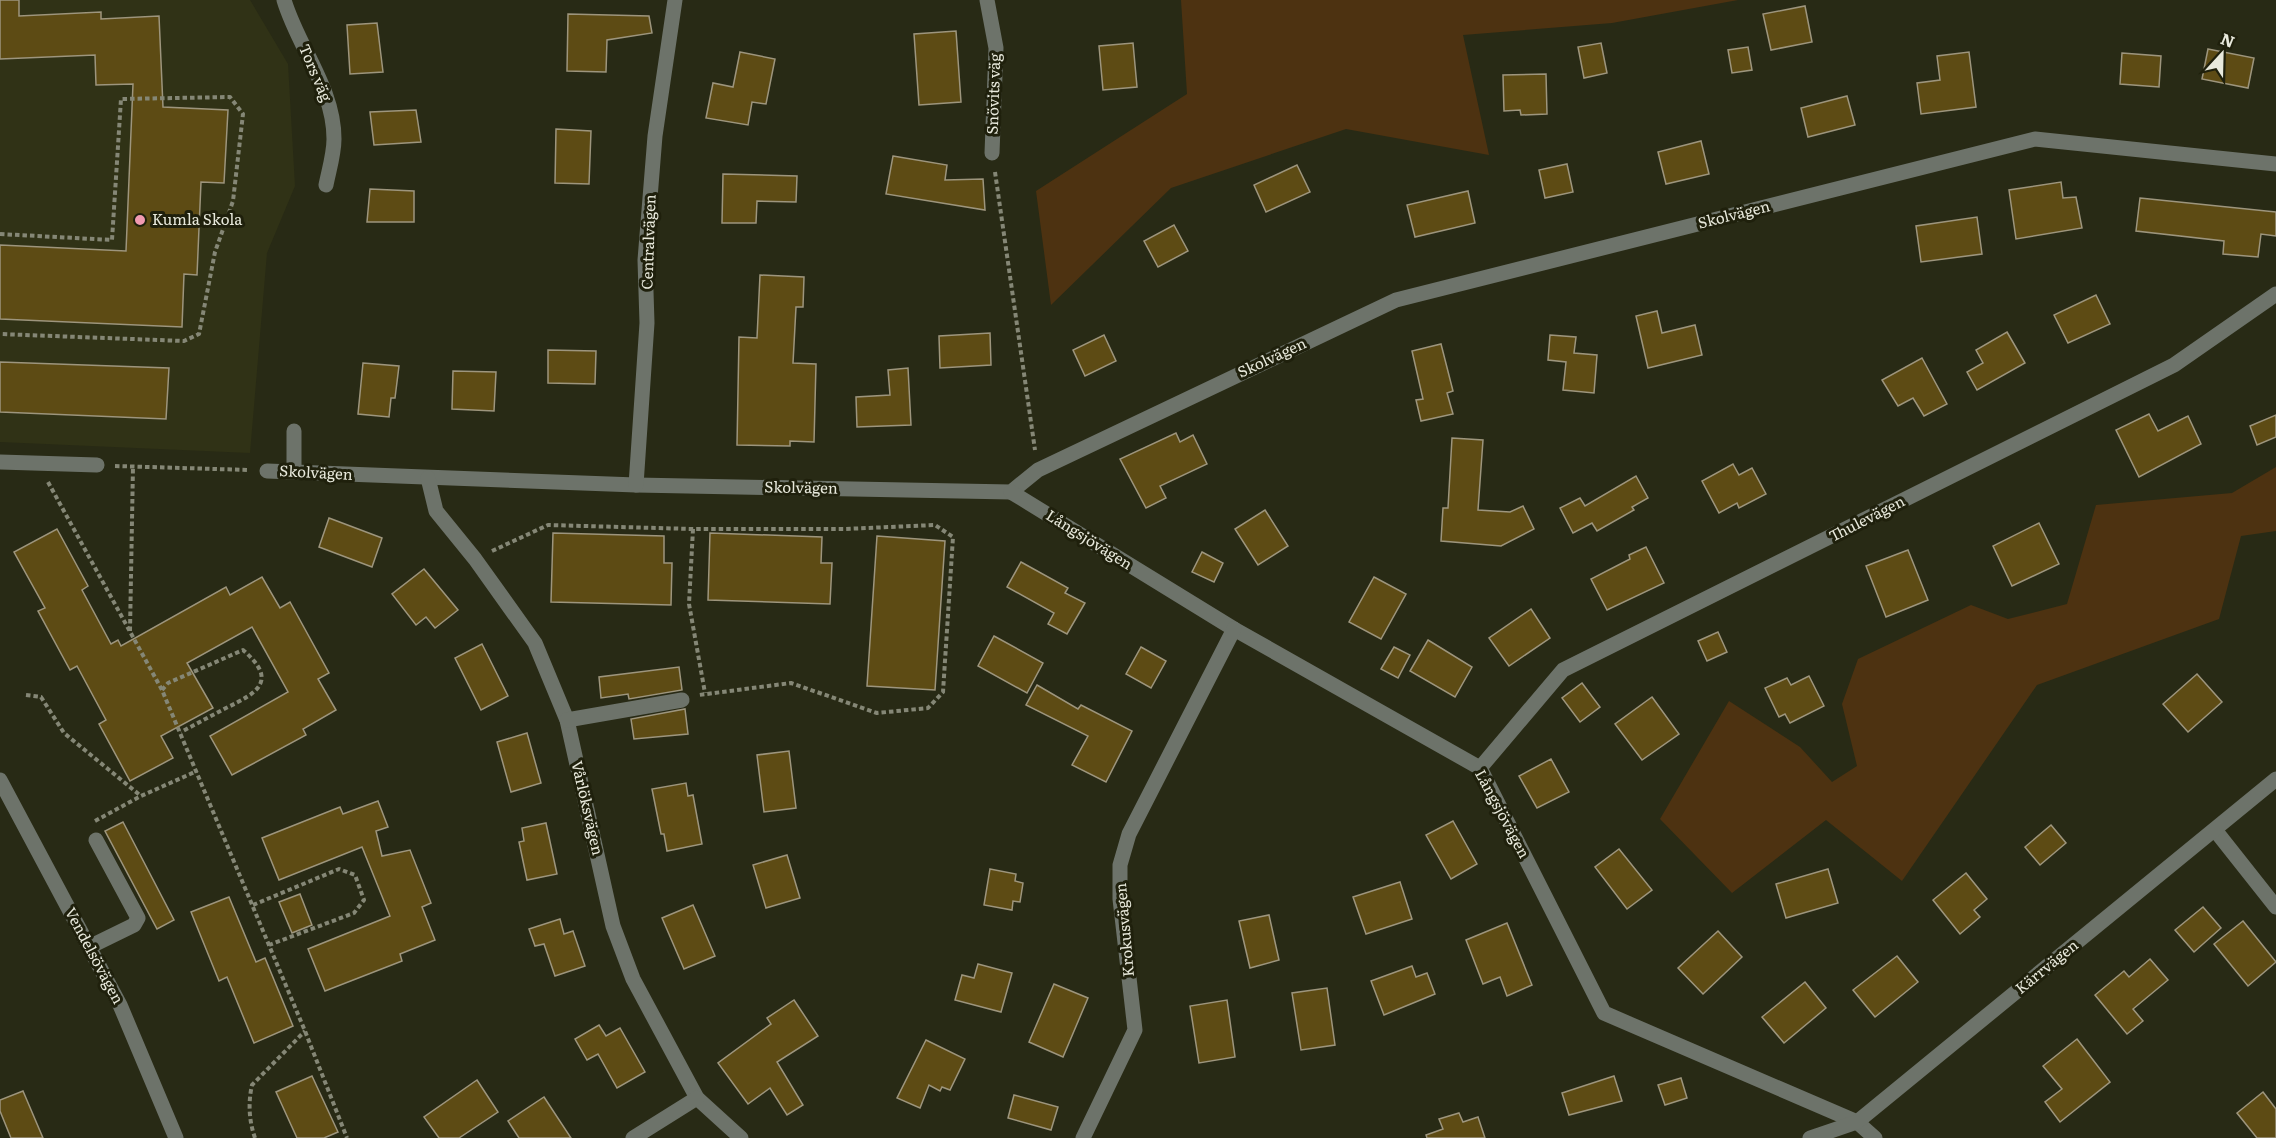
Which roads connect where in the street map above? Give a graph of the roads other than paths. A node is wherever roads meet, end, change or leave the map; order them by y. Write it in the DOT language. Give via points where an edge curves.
graph roads {
  1 [pos="284,0"];
  2 [pos="675,0"];
  3 [pos="987,0"];
  4 [pos="992,153"];
  5 [pos="2276,164"];
  6 [pos="326,185"];
  7 [pos="2276,294"];
  8 [pos="294,431"];
  9 [pos="0,462"];
  10 [pos="98,465"];
  11 [pos="267,471"];
  12 [pos="294,472"];
  13 [pos="428,478"];
  14 [pos="636,484"];
  15 [pos="1011,492"];
  16 [pos="1234,629"];
  17 [pos="682,700"];
  18 [pos="567,720"];
  19 [pos="1480,768"];
  20 [pos="2276,779"];
  21 [pos="0,780"];
  22 [pos="2215,830"];
  23 [pos="96,840"];
  24 [pos="2276,907"];
  25 [pos="89,947"];
  26 [pos="697,1098"];
  27 [pos="1857,1122"];
  28 [pos="176,1138"];
  29 [pos="633,1138"];
  30 [pos="741,1138"];
  31 [pos="1083,1138"];
  32 [pos="1810,1138"];
  33 [pos="1875,1138"];
  1 -- 6 [label="street, Tors väg" via="329,106 334,140"];
  2 -- 14 [label="street, Centralvägen" via="655,136 645,260 647,323"];
  3 -- 4 [label="street, Snövits väg" via="996,48"];
  5 -- 15 [label="street, Skolvägen" via="2035,139 1396,300 1038,470"];
  7 -- 19 [label="street, Thulevägen" via="2175,365 1563,670"];
  8 -- 12 [label="street"];
  9 -- 10 [label="street"];
  11 -- 12 [label="street, Skolvägen"];
  12 -- 13 [label="street, Skolvägen"];
  13 -- 14 [label="street, Skolvägen"];
  13 -- 18 [label="street, Vårlöksvägen" via="436,511 535,643"];
  14 -- 15 [label="street, Skolvägen"];
  15 -- 16 [label="street, Långsjövägen"];
  16 -- 19 [label="street, Långsjövägen"];
  16 -- 31 [label="street, Krokusvägen" via="1129,834 1120,865 1120,898 1135,1030"];
  17 -- 18 [label="street"];
  18 -- 26 [label="street, Vårlöksvägen" via="613,926 633,979"];
  19 -- 27 [label="street, Långsjövägen" via="1604,1013"];
  20 -- 22 [label="street, Kärrvägen"];
  21 -- 25 [label="street, Vendelsövägen"];
  22 -- 24 [label="street"];
  22 -- 27 [label="street, Kärrvägen"];
  23 -- 25 [label="street" via="138,918 134,926"];
  25 -- 28 [label="street, Vendelsövägen" via="120,1005"];
  26 -- 29 [label="street"];
  26 -- 30 [label="street, Vårlöksvägen"];
  27 -- 32 [label="street, Kärrvägen"];
  27 -- 33 [label="street, Långsjövägen"];
}
